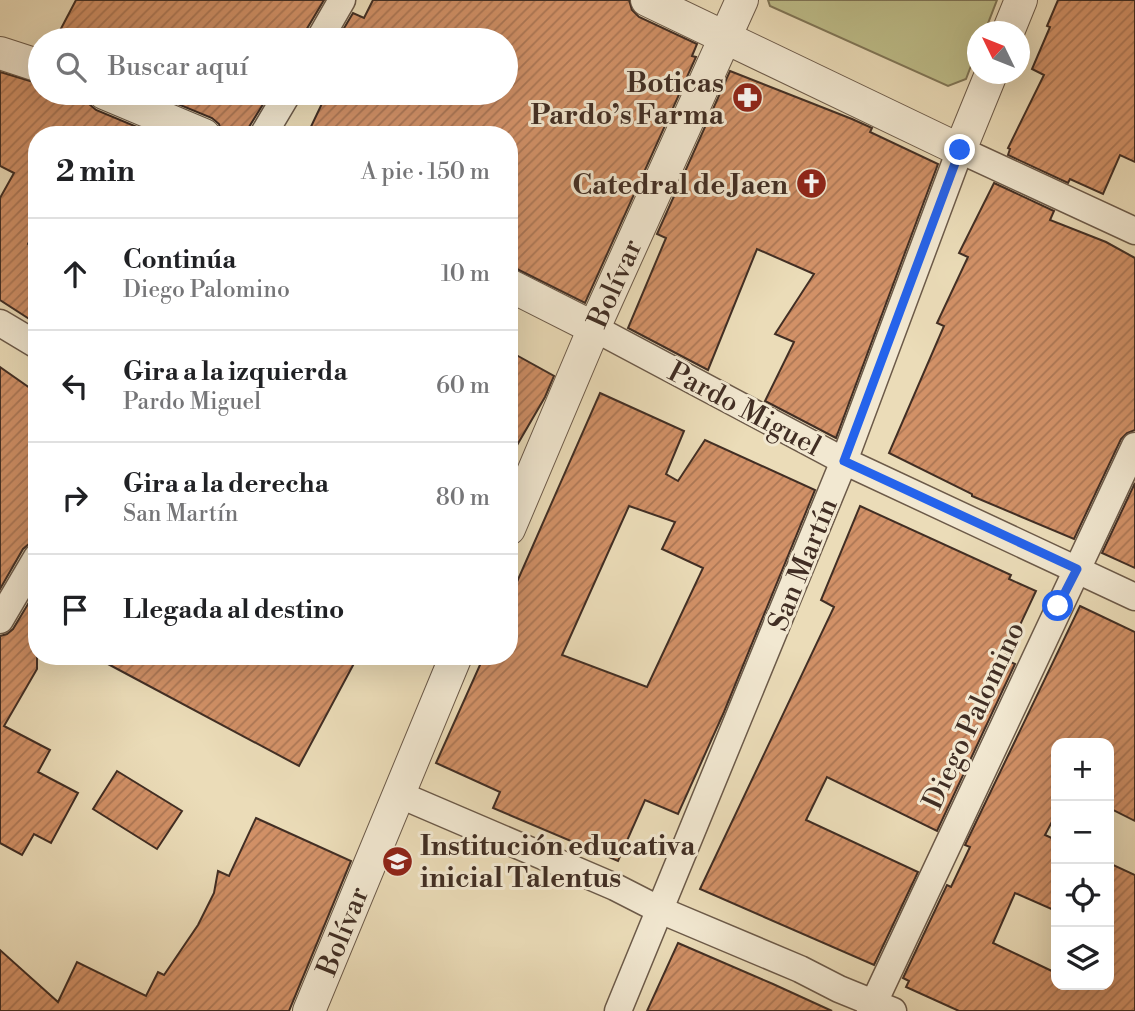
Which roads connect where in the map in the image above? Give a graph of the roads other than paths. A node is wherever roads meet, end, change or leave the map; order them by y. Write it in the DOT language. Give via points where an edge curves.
graph roads {
  1 [pos="342,0"];
  2 [pos="647,0"];
  3 [pos="741,0"];
  4 [pos="1021,0"];
  5 [pos="1013,21"];
  6 [pos="326,28"];
  7 [pos="726,38"];
  8 [pos="0,53"];
  9 [pos="28,62"];
  10 [pos="987,84"];
  11 [pos="133,105"];
  12 [pos="281,105"];
  13 [pos="183,126"];
  14 [pos="268,126"];
  15 [pos="960,150"];
  16 [pos="1135,231"];
  17 [pos="518,290"];
  18 [pos="0,323"];
  19 [pos="594,328"];
  20 [pos="28,340"];
  21 [pos="1135,446"];
  22 [pos="844,461"];
  23 [pos="518,508"];
  24 [pos="1077,569"];
  25 [pos="28,573"];
  26 [pos="1135,597"];
  27 [pos="0,620"];
  28 [pos="452,665"];
  29 [pos="398,794"];
  30 [pos="660,910"];
  31 [pos="879,1008"];
  32 [pos="309,1011"];
  33 [pos="618,1011"];
  1 -- 6 [label="street"];
  2 -- 7 [label="street"];
  3 -- 7 [label="street, Bolívar"];
  4 -- 5 [label="street"];
  7 -- 15 [label="street"];
  7 -- 19 [label="street, Bolívar"];
  8 -- 9 [label="street"];
  10 -- 15 [label="street, San Martín"];
  11 -- 13 [label="street"];
  12 -- 14 [label="street"];
  15 -- 16 [label="street"];
  15 -- 22 [label="street, San Martín"];
  17 -- 19 [label="street, Pardo Miguel"];
  18 -- 20 [label="street"];
  19 -- 22 [label="street, Pardo Miguel"];
  19 -- 23 [label="street, Bolívar"];
  21 -- 24 [label="street, Diego Palomino"];
  22 -- 24 [label="street, Pardo Miguel"];
  22 -- 30 [label="street, San Martín"];
  24 -- 26 [label="street, Pardo Miguel"];
  24 -- 31 [label="street, Diego Palomino"];
  25 -- 27 [label="street"];
  28 -- 29 [label="street, Bolívar"];
  29 -- 30 [label="street"];
  29 -- 32 [label="street, Bolívar"];
  30 -- 31 [label="street"];
  30 -- 33 [label="street, San Martín"];
}
